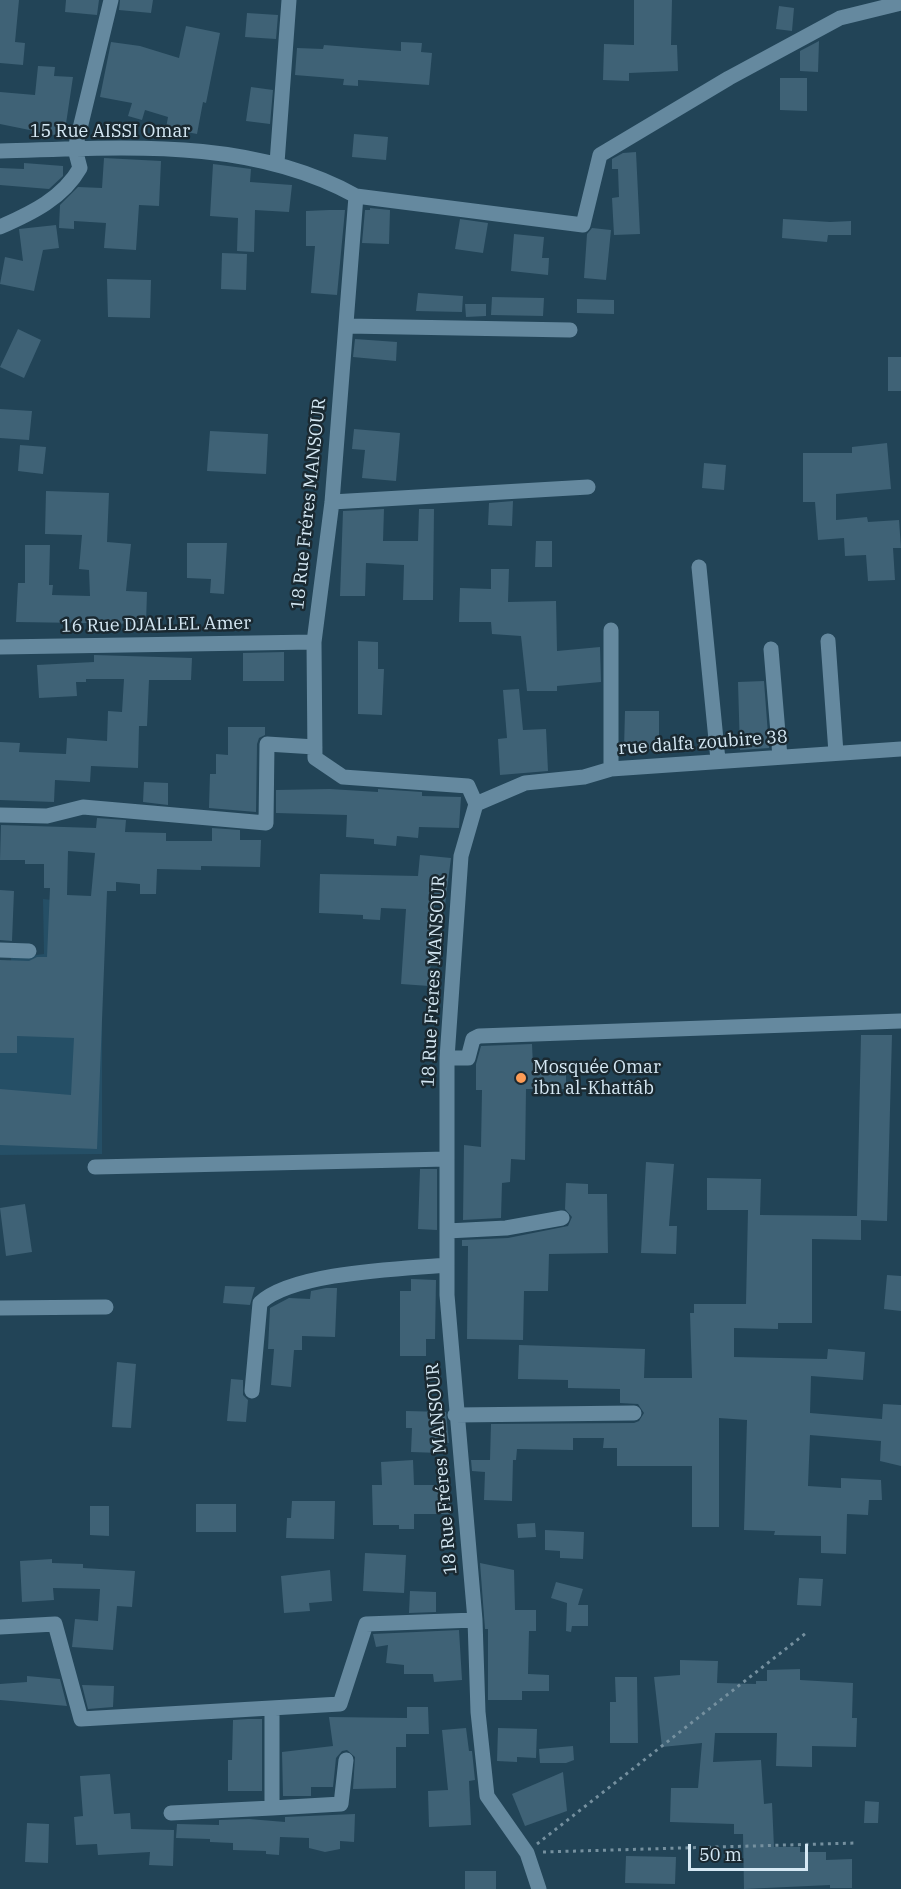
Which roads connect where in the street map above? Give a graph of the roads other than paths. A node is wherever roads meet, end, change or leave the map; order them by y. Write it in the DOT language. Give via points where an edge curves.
graph roads {
  1 [pos="111,0"];
  2 [pos="289,0"];
  3 [pos="901,3"];
  4 [pos="75,149"];
  5 [pos="0,151"];
  6 [pos="277,163"];
  7 [pos="356,196"];
  8 [pos="0,227"];
  9 [pos="347,326"];
  10 [pos="570,330"];
  11 [pos="588,487"];
  12 [pos="332,502"];
  13 [pos="699,567"];
  14 [pos="611,630"];
  15 [pos="828,641"];
  16 [pos="314,642"];
  17 [pos="0,647"];
  18 [pos="771,649"];
  19 [pos="315,747"];
  20 [pos="901,749"];
  21 [pos="836,753"];
  22 [pos="780,757"];
  23 [pos="718,760"];
  24 [pos="611,769"];
  25 [pos="476,804"];
  26 [pos="0,815"];
  27 [pos="0,950"];
  28 [pos="29,951"];
  29 [pos="901,1021"];
  30 [pos="447,1058"];
  31 [pos="447,1160"];
  32 [pos="95,1167"];
  33 [pos="562,1218"];
  34 [pos="447,1231"];
  35 [pos="447,1265"];
  36 [pos="106,1307"];
  37 [pos="0,1308"];
  38 [pos="252,1391"];
  39 [pos="633,1413"];
  40 [pos="455,1415"];
  41 [pos="475,1620"];
  42 [pos="0,1627"];
  43 [pos="272,1708"];
  44 [pos="346,1760"];
  45 [pos="272,1808"];
  46 [pos="171,1813"];
  47 [pos="539,1889"];
  1 -- 4 [label="street"];
  2 -- 6 [label="street"];
  3 -- 7 [label="street" via="840,18 600,155 584,225"];
  4 -- 5 [label="street, 15 Rue AISSI Omar"];
  4 -- 6 [label="street, 15 Rue AISSI Omar" via="178,148"];
  4 -- 8 [label="street" via="80,168 70,186"];
  6 -- 7 [label="street, 15 Rue AISSI Omar" via="324,178"];
  7 -- 9 [label="street, 18 Rue Fréres MANSOUR"];
  9 -- 10 [label="street"];
  9 -- 12 [label="street, 18 Rue Fréres MANSOUR"];
  11 -- 12 [label="street"];
  12 -- 16 [label="street, 18 Rue Fréres MANSOUR"];
  13 -- 23 [label="street"];
  14 -- 24 [label="street"];
  15 -- 21 [label="street"];
  16 -- 17 [label="street, 16 Rue DJALLEL Amer"];
  16 -- 19 [label="street, 18 Rue Fréres MANSOUR"];
  18 -- 22 [label="street"];
  19 -- 25 [label="street" via="315,758 343,777 468,786"];
  19 -- 26 [label="street" via="267,744 266,823 83,807 47,816"];
  20 -- 21 [label="street, rue dalfa zoubire 38"];
  21 -- 22 [label="street, rue dalfa zoubire 38"];
  22 -- 23 [label="street, rue dalfa zoubire 38"];
  23 -- 24 [label="street, rue dalfa zoubire 38"];
  24 -- 25 [label="street, rue dalfa zoubire 38" via="584,777 525,783"];
  25 -- 30 [label="street, 18 Rue Fréres MANSOUR" via="461,856"];
  27 -- 28 [label="street"];
  29 -- 30 [label="street" via="479,1036 473,1040 468,1058"];
  30 -- 31 [label="street, 18 Rue Fréres MANSOUR"];
  31 -- 32 [label="street"];
  31 -- 34 [label="street, 18 Rue Fréres MANSOUR"];
  33 -- 34 [label="street" via="506,1228"];
  34 -- 35 [label="street, 18 Rue Fréres MANSOUR"];
  35 -- 38 [label="street" via="339,1274 270,1294 260,1304"];
  35 -- 40 [label="street, 18 Rue Fréres MANSOUR"];
  36 -- 37 [label="street"];
  39 -- 40 [label="street"];
  40 -- 41 [label="street, 18 Rue Fréres MANSOUR"];
  41 -- 43 [label="street" via="366,1624 340,1704"];
  41 -- 47 [label="street, 18 Rue Fréres MANSOUR" via="478,1712 487,1796 526,1853"];
  42 -- 43 [label="street" via="55,1624 81,1719"];
  43 -- 45 [label="street"];
  44 -- 45 [label="street" via="341,1804"];
  45 -- 46 [label="street"];
}
